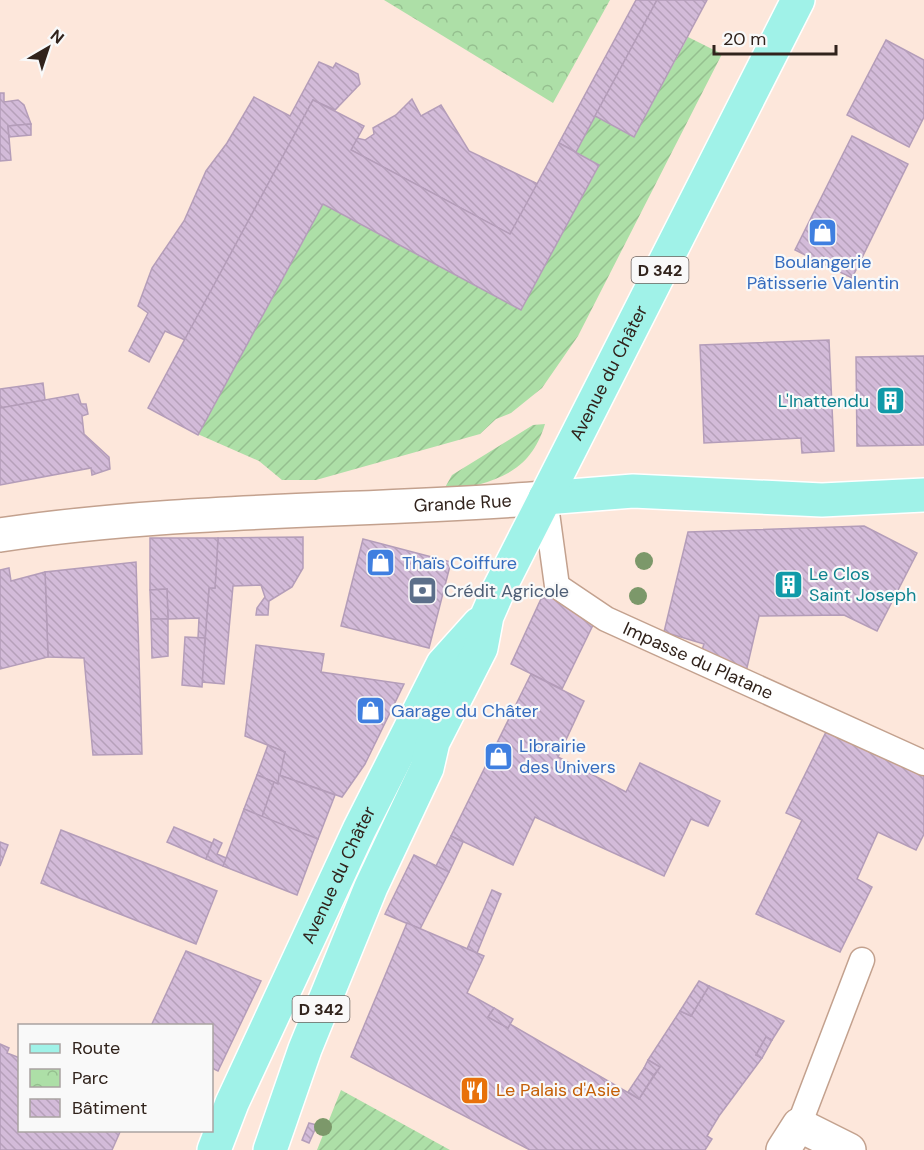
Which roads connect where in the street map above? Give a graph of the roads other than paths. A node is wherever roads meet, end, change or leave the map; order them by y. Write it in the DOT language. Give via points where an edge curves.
graph roads {
  1 [pos="798,0"];
  2 [pos="924,495"];
  3 [pos="545,498"];
  4 [pos="0,535"];
  5 [pos="487,616"];
  6 [pos="924,763"];
  7 [pos="862,960"];
  8 [pos="791,1138"];
  9 [pos="214,1150"];
  10 [pos="270,1150"];
  11 [pos="849,1150"];
  1 -- 3 [label="main road, Avenue du Châter / D 342"];
  2 -- 3 [label="main road, Grande Rue" via="822,500 633,491"];
  3 -- 4 [label="street, Grande Rue" via="430,507 211,515"];
  3 -- 5 [label="main road, Avenue du Châter / D 342"];
  3 -- 6 [label="lane, Impasse du Platane" via="557,586 606,619"];
  5 -- 9 [label="main road, Avenue du Châter" via="443,664 359,830 232,1103"];
  5 -- 10 [label="main road, Avenue du Châter / D 342" via="481,648 433,742 423,778 371,887 305,1049"];
  7 -- 8 [label="lane"];
  8 -- 11 [label="street"];
}
